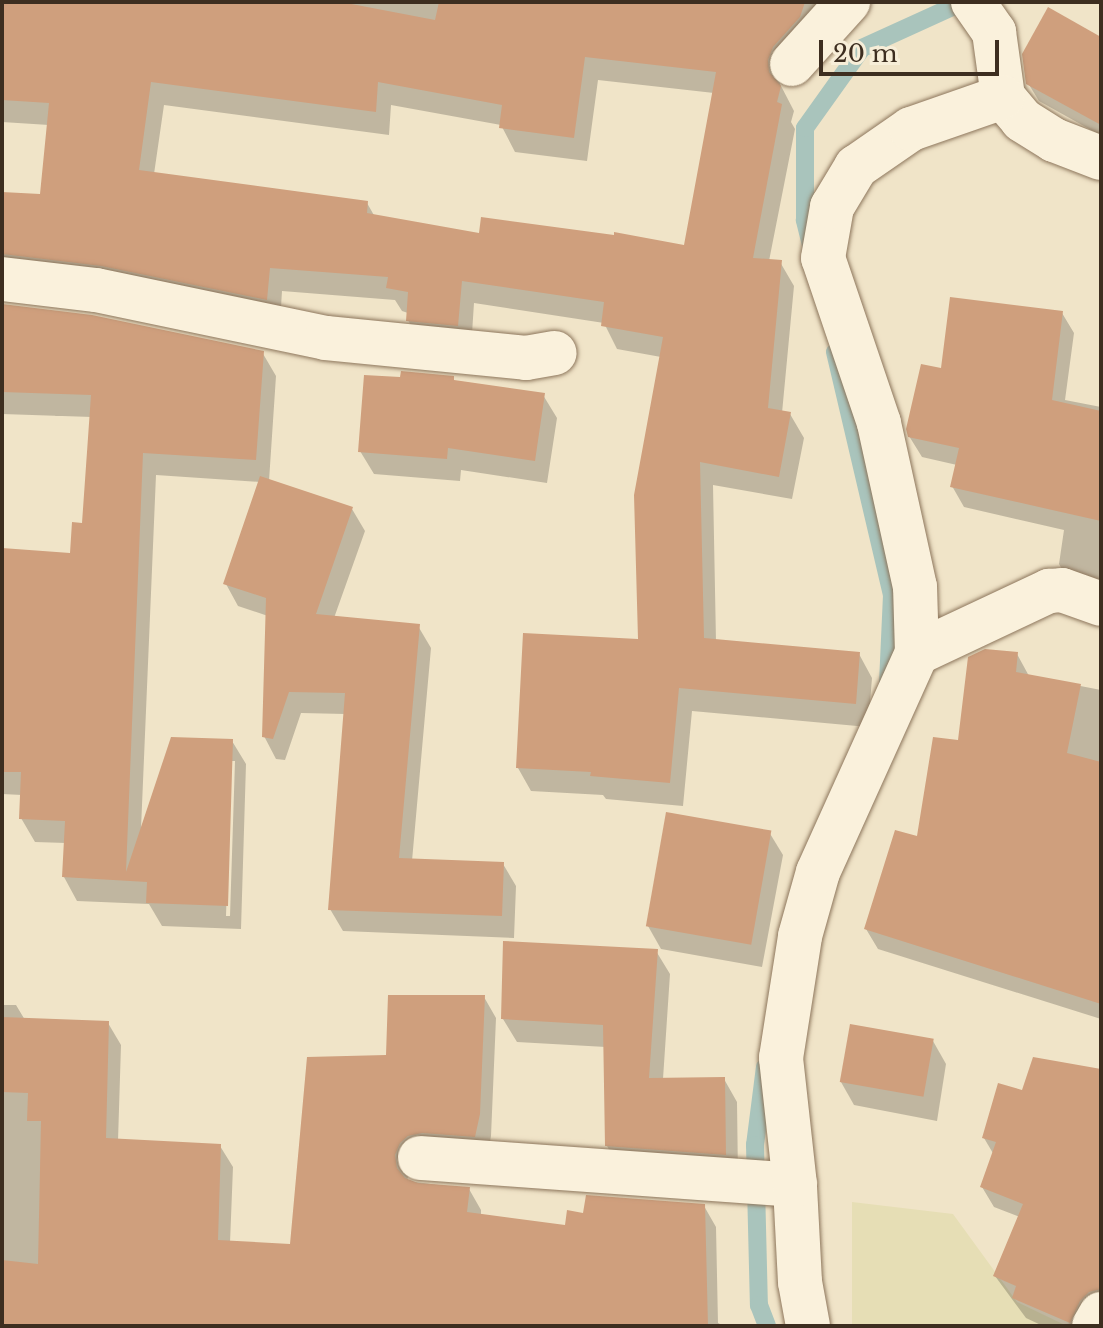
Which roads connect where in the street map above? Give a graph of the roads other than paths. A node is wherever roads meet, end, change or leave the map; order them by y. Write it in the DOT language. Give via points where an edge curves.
graph roads {
  1 [pos="848,2"];
  2 [pos="983,17"];
  3 [pos="792,64"];
  4 [pos="1003,97"];
  5 [pos="1101,158"];
  6 [pos="2,279"];
  7 [pos="555,353"];
  8 [pos="1101,604"];
  9 [pos="917,653"];
  10 [pos="420,1158"];
  11 [pos="784,1184"];
  12 [pos="1101,1314"];
  13 [pos="808,1326"];
  14 [pos="1094,1326"];
  1 -- 3 [label="street"];
  2 -- 4 [label="street"];
  4 -- 5 [label="street" via="1022,120 1054,140"];
  4 -- 9 [label="street" via="911,129 856,167 832,207 823,258 879,423 915,587"];
  6 -- 7 [label="street" via="96,290 326,338 526,358"];
  8 -- 9 [label="street" via="1062,590 1049,591"];
  9 -- 11 [label="street" via="818,872 800,936 781,1058"];
  10 -- 11 [label="street"];
  11 -- 13 [label="street"];
  12 -- 14 [label="street"];
}
